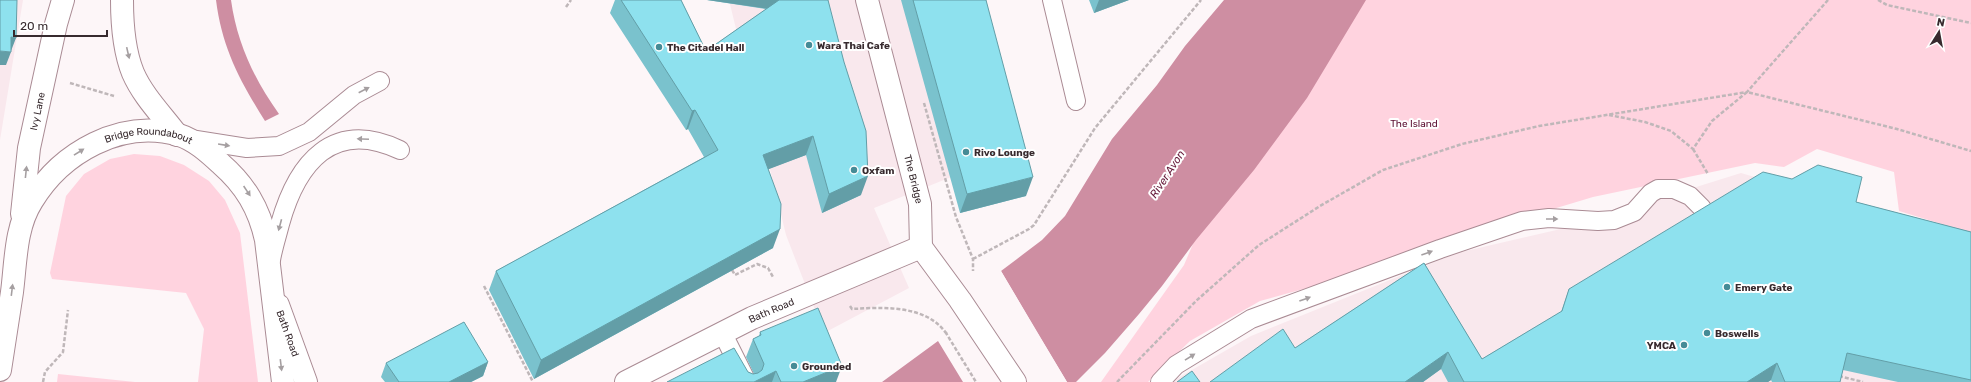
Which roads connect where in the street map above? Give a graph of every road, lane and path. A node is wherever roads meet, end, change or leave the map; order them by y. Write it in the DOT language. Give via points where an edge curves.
graph roads {
  1 [pos="63,0"];
  2 [pos="122,0"];
  3 [pos="571,0"];
  4 [pos="868,0"];
  5 [pos="1052,0"];
  6 [pos="1201,0"];
  7 [pos="1828,0"];
  8 [pos="1878,0"];
  9 [pos="566,7"];
  10 [pos="1971,23"];
  11 [pos="44,76"];
  12 [pos="380,81"];
  13 [pos="140,86"];
  14 [pos="1747,92"];
  15 [pos="923,97"];
  16 [pos="1076,101"];
  17 [pos="1606,115"];
  18 [pos="182,137"];
  19 [pos="1693,149"];
  20 [pos="400,150"];
  21 [pos="1971,151"];
  22 [pos="1708,174"];
  23 [pos="1702,208"];
  24 [pos="20,225"];
  25 [pos="921,248"];
  26 [pos="732,270"];
  27 [pos="773,277"];
  28 [pos="270,279"];
  29 [pos="484,286"];
  30 [pos="68,310"];
  31 [pos="4,318"];
  32 [pos="934,319"];
  33 [pos="722,332"];
  34 [pos="946,333"];
  35 [pos="0,370"];
  36 [pos="1832,375"];
  37 [pos="1844,377"];
  38 [pos="43,382"];
  39 [pos="283,382"];
  40 [pos="306,382"];
  41 [pos="533,382"];
  42 [pos="626,382"];
  43 [pos="747,382"];
  44 [pos="1015,382"];
  45 [pos="1116,382"];
  46 [pos="1160,382"];
  47 [pos="1848,382"];
  48 [pos="1863,382"];
  1 -- 11 [label="main road, Ivy Lane"];
  2 -- 13 [label="main road, one-way" via="126,43 133,72"];
  3 -- 9 [label="path"];
  4 -- 25 [label="main road, The Bridge" via="920,204"];
  5 -- 16 [label="lane"];
  6 -- 15 [label="path" via="1095,128 1034,225 1029,230 973,258 956,217"];
  7 -- 14 [label="path"];
  8 -- 10 [label="path" via="1887,6"];
  11 -- 13 [label="path" via="114,96"];
  24 -- 11 [label="main road, Ivy Lane, one-way" via="29,148"];
  18 -- 12 [label="lane, one-way" via="247,148 279,146 309,132 354,95"];
  13 -- 18 [label="main road"];
  14 -- 17 [label="path"];
  14 -- 19 [label="path" via="1712,121"];
  14 -- 21 [label="path" via="1897,129"];
  17 -- 19 [label="path" via="1645,122 1671,131"];
  17 -- 45 [label="path" via="1539,126 1462,144 1383,170 1258,245 1196,301"];
  24 -- 18 [label="main road, Bridge Roundabout, one-way" via="32,201 55,171 66,160 87,147 132,132 147,131"];
  18 -- 28 [label="main road, Bridge Roundabout, one-way" via="203,148 243,185 253,200 264,228"];
  19 -- 22 [label="path"];
  20 -- 28 [label="lane, one-way" via="376,140 348,140 333,145 313,159 292,189 284,208 272,255"];
  46 -- 23 [label="lane, one-way" via="1176,366 1251,319 1522,221 1549,218 1614,220 1634,212 1658,189 1674,189 1690,196"];
  31 -- 24 [label="main road, Bridge Roundabout, one-way"];
  25 -- 33 [label="main road, Bath Road"];
  25 -- 44 [label="main road" via="960,300"];
  26 -- 27 [label="path" via="735,276 757,264 768,268"];
  28 -- 39 [label="main road, Bridge Roundabout, one-way"];
  28 -- 40 [label="main road, Bath Road"];
  29 -- 41 [label="path"];
  30 -- 38 [label="path" via="63,352 45,372"];
  31 -- 35 [label="main road, Bridge Roundabout"];
  32 -- 34 [label="path"];
  33 -- 42 [label="main road, Bath Road"];
  33 -- 43 [label="lane"];
  36 -- 37 [label="path"];
  37 -- 47 [label="path"];
  37 -- 48 [label="path"];
}
